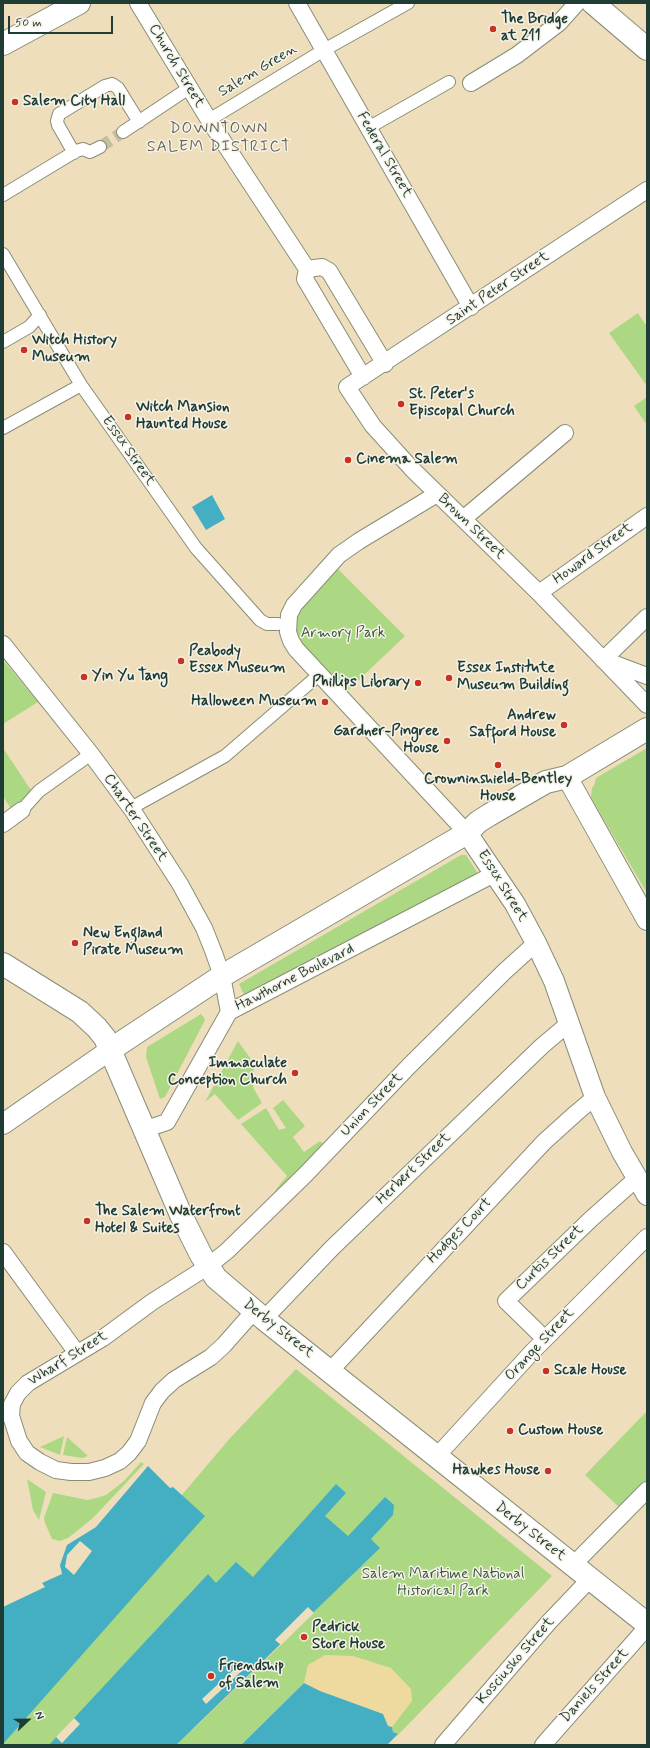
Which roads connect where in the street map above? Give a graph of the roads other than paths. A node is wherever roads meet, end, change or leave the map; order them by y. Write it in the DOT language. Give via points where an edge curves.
graph roads {
  1 [pos="79,3"];
  2 [pos="138,3"];
  3 [pos="297,3"];
  4 [pos="408,3"];
  5 [pos="577,3"];
  6 [pos="593,3"];
  7 [pos="3,44"];
  8 [pos="647,49"];
  9 [pos="324,50"];
  10 [pos="449,82"];
  11 [pos="470,83"];
  12 [pos="189,88"];
  13 [pos="208,120"];
  14 [pos="139,122"];
  15 [pos="368,128"];
  16 [pos="123,132"];
  17 [pos="100,147"];
  18 [pos="74,153"];
  19 [pos="647,190"];
  20 [pos="3,195"];
  21 [pos="3,254"];
  22 [pos="308,269"];
  23 [pos="471,308"];
  24 [pos="40,315"];
  25 [pos="3,342"];
  26 [pos="385,364"];
  27 [pos="363,377"];
  28 [pos="81,385"];
  29 [pos="347,387"];
  30 [pos="3,428"];
  31 [pos="565,433"];
  32 [pos="437,494"];
  33 [pos="647,516"];
  34 [pos="463,519"];
  35 [pos="539,593"];
  36 [pos="647,617"];
  37 [pos="283,624"];
  38 [pos="3,644"];
  39 [pos="603,660"];
  40 [pos="320,674"];
  41 [pos="647,676"];
  42 [pos="647,705"];
  43 [pos="647,729"];
  44 [pos="91,754"];
  45 [pos="567,777"];
  46 [pos="131,808"];
  47 [pos="22,810"];
  48 [pos="3,824"];
  49 [pos="467,832"];
  50 [pos="496,873"];
  51 [pos="647,920"];
  52 [pos="536,943"];
  53 [pos="3,964"];
  54 [pos="222,976"];
  55 [pos="229,1012"];
  56 [pos="568,1024"];
  57 [pos="110,1050"];
  58 [pos="595,1098"];
  59 [pos="3,1124"];
  60 [pos="143,1130"];
  61 [pos="636,1179"];
  62 [pos="647,1195"];
  63 [pos="647,1237"];
  64 [pos="3,1252"];
  65 [pos="207,1266"];
  66 [pos="259,1315"];
  67 [pos="545,1339"];
  68 [pos="77,1353"];
  69 [pos="330,1371"];
  70 [pos="437,1456"];
  71 [pos="647,1490"];
  72 [pos="573,1566"];
  73 [pos="590,1579"];
  74 [pos="647,1624"];
  75 [pos="647,1627"];
  76 [pos="444,1745"];
  77 [pos="543,1745"];
  1 -- 7 [label="main road"];
  2 -- 12 [label="street, Church Street"];
  3 -- 9 [label="street, Federal Street"];
  4 -- 9 [label="street, Salem Green"];
  5 -- 11 [label="street" via="559,23 536,42"];
  6 -- 8 [label="main road"];
  9 -- 13 [label="street, Salem Green"];
  9 -- 15 [label="street, Federal Street"];
  10 -- 15 [label="street"];
  12 -- 13 [label="street, Church Street"];
  12 -- 14 [label="street"];
  13 -- 22 [label="street, Church Street"];
  14 -- 16 [label="street"];
  14 -- 18 [label="street" via="118,88 112,84 105,86 58,114 58,125"];
  15 -- 23 [label="street, Federal Street"];
  17 -- 18 [label="street" via="90,152 83,149"];
  18 -- 20 [label="street"];
  19 -- 23 [label="street, Saint Peter Street"];
  21 -- 24 [label="street, Essex Street"];
  22 -- 26 [label="street" via="322,267 329,271"];
  22 -- 27 [label="street, Church Street" via="305,279"];
  23 -- 26 [label="street, Saint Peter Street"];
  24 -- 25 [label="street" via="29,327"];
  24 -- 28 [label="street, Essex Street"];
  26 -- 27 [label="street, Saint Peter Street"];
  27 -- 29 [label="street, Saint Peter Street"];
  28 -- 30 [label="street"];
  28 -- 37 [label="street, Essex Street" via="196,548 260,620 267,624"];
  29 -- 32 [label="street, Brown Street" via="373,426"];
  31 -- 34 [label="street"];
  32 -- 34 [label="street, Brown Street"];
  32 -- 37 [label="street" via="359,540 339,555 294,605"];
  33 -- 35 [label="street, Howard Street"];
  34 -- 35 [label="street, Brown Street"];
  35 -- 39 [label="street, Brown Street"];
  36 -- 39 [label="street"];
  37 -- 40 [label="street, Essex Street" via="296,649"];
  38 -- 44 [label="street, Charter Street"];
  39 -- 41 [label="street, Brown Street"];
  39 -- 42 [label="street, Brown Street"];
  40 -- 46 [label="street" via="225,756"];
  40 -- 49 [label="street, Essex Street"];
  43 -- 45 [label="main road"];
  44 -- 46 [label="street, Charter Street"];
  44 -- 47 [label="street" via="39,791"];
  45 -- 49 [label="main road" via="553,794 493,828"];
  45 -- 51 [label="street"];
  46 -- 54 [label="street, Charter Street" via="193,906 212,946"];
  47 -- 48 [label="street"];
  49 -- 50 [label="street, Essex Street"];
  49 -- 54 [label="main road"];
  50 -- 52 [label="street, Essex Street"];
  50 -- 55 [label="street, Hawthorne Boulevard"];
  52 -- 56 [label="street, Essex Street" via="554,981"];
  52 -- 65 [label="street, Union Street" via="409,1066 240,1240"];
  53 -- 57 [label="main road, Derby Street" via="88,1019 104,1038"];
  54 -- 55 [label="street, Charter Street"];
  54 -- 57 [label="main road"];
  55 -- 60 [label="street, Hawthorne Boulevard" via="167,1122"];
  56 -- 58 [label="street, Essex Street"];
  56 -- 66 [label="street, Herbert Street"];
  57 -- 59 [label="street"];
  57 -- 60 [label="main road, Derby Street"];
  58 -- 61 [label="street, Essex Street"];
  58 -- 69 [label="street, Hodges Court" via="544,1142"];
  60 -- 65 [label="main road, Derby Street"];
  61 -- 62 [label="street, Essex Street"];
  61 -- 67 [label="street, Curtis Street" via="506,1301"];
  63 -- 67 [label="street, Orange Street"];
  64 -- 68 [label="street"];
  65 -- 66 [label="main road, Derby Street" via="227,1288"];
  65 -- 68 [label="street, Wharf Street"];
  66 -- 68 [label="street, Wharf Street" via="211,1357 174,1380 162,1391 152,1403 138,1441 129,1453 120,1461 89,1472 56,1470 27,1453 19,1441 11,1416 12,1404 28,1383"];
  66 -- 69 [label="main road, Derby Street"];
  67 -- 70 [label="street, Orange Street"];
  69 -- 70 [label="main road, Derby Street"];
  70 -- 72 [label="main road, Derby Street"];
  71 -- 72 [label="street"];
  72 -- 73 [label="main road, Derby Street"];
  73 -- 74 [label="main road, Derby Street"];
  73 -- 76 [label="street, Kosciusko Street" via="549,1622"];
  75 -- 77 [label="street, Daniels Street"];
}
